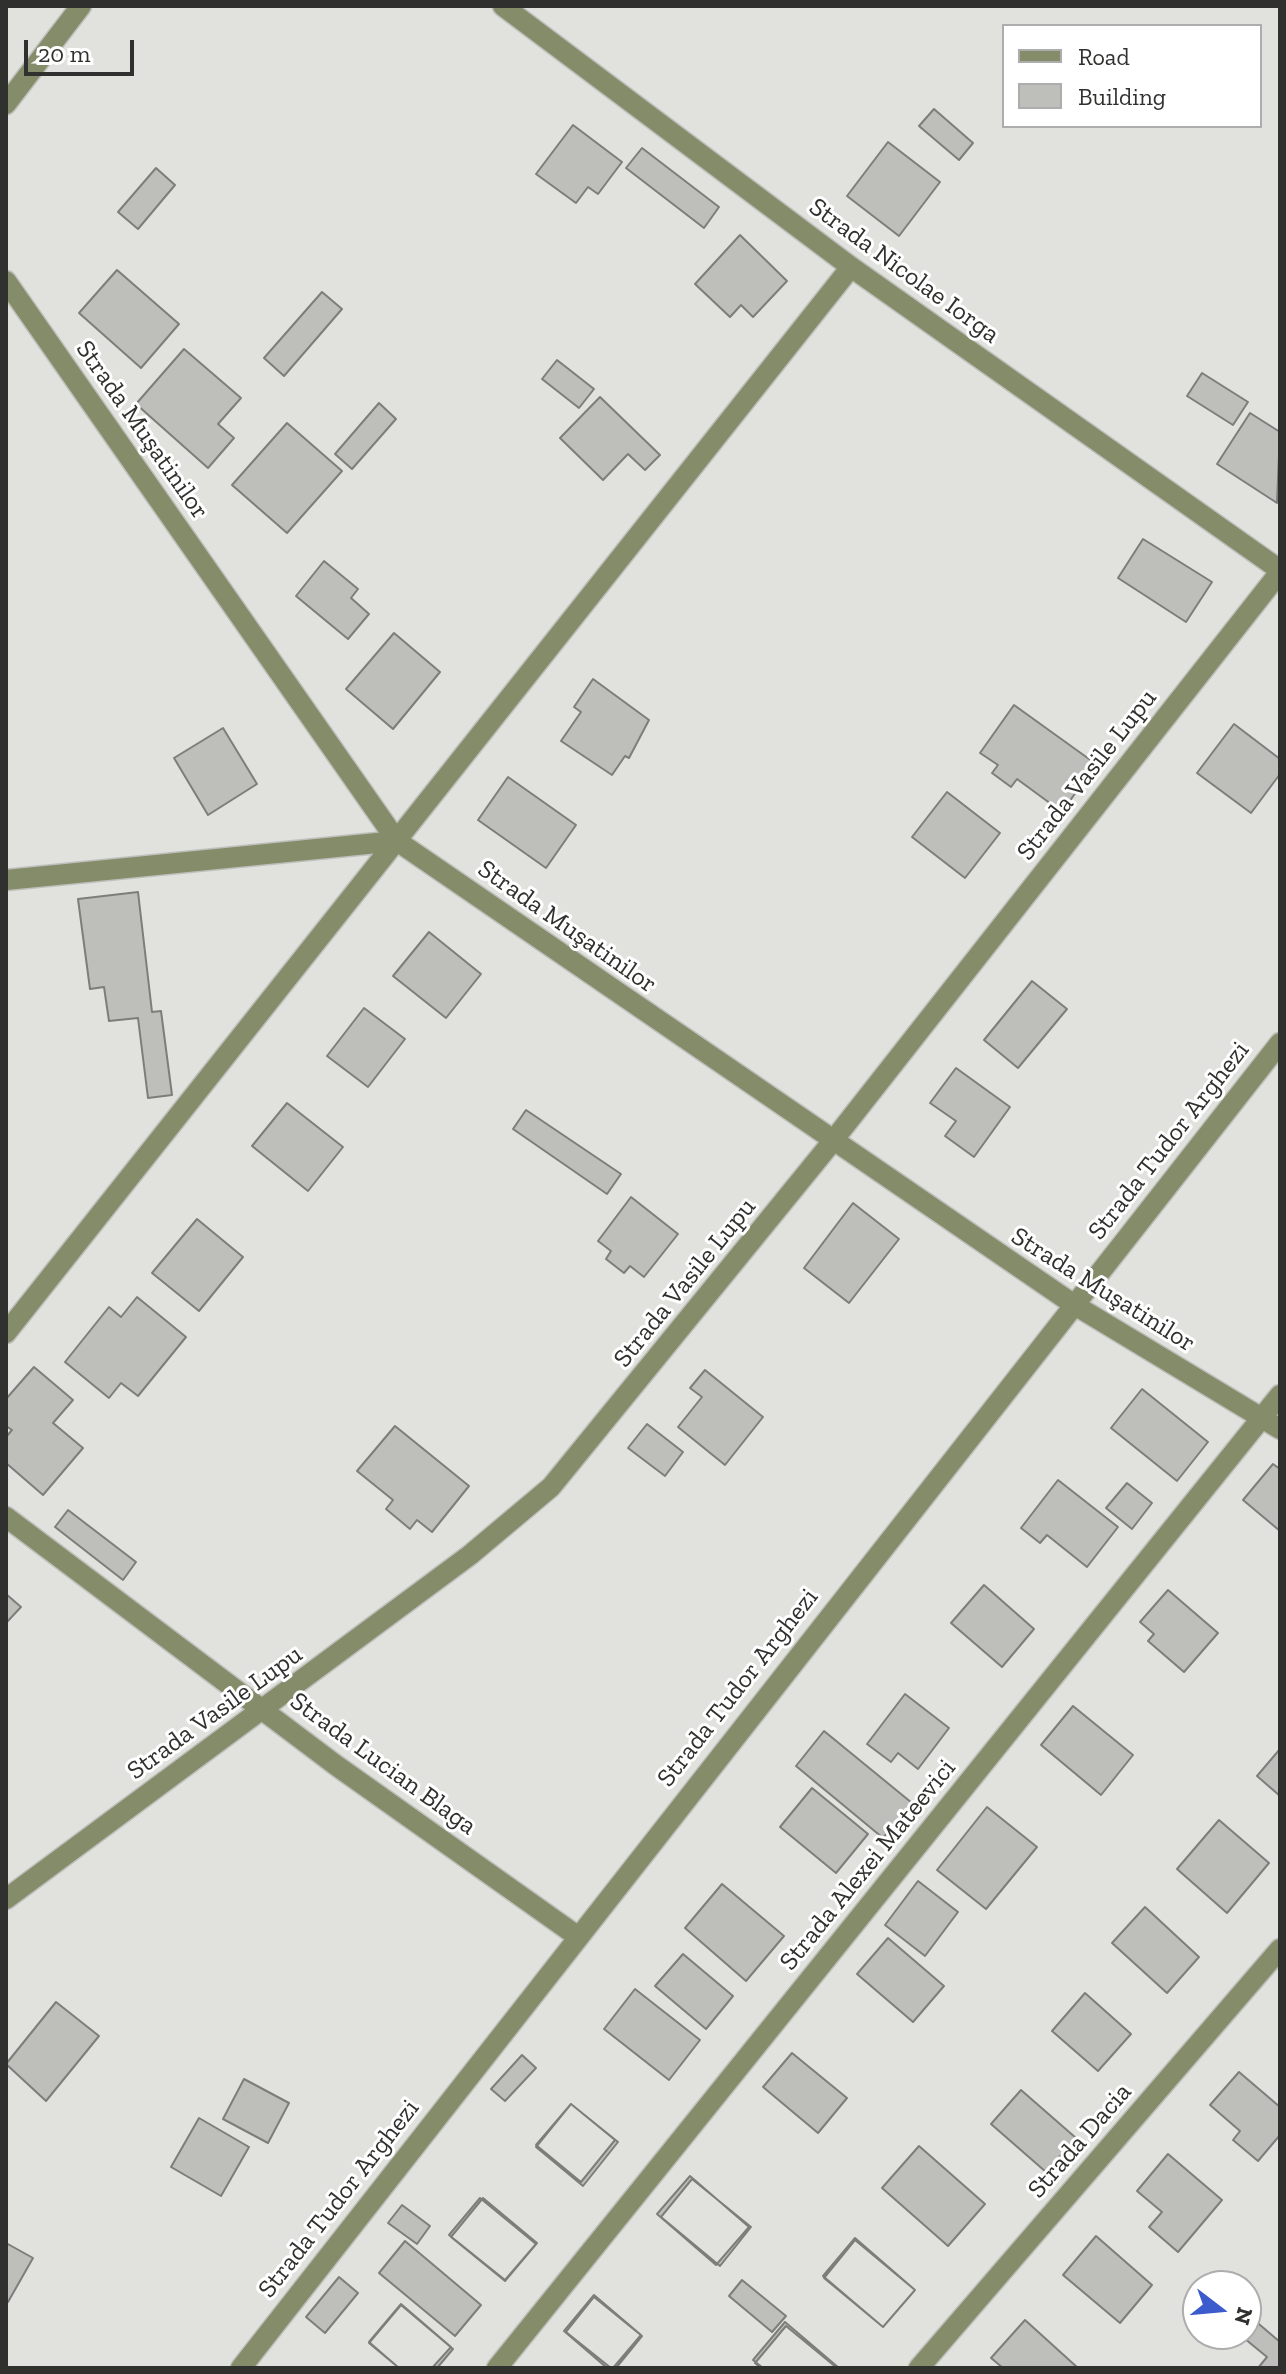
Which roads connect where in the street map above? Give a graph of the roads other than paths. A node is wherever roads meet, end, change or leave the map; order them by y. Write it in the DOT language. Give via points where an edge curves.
graph roads {
  1 [pos="81,6"];
  2 [pos="503,6"];
  3 [pos="6,104"];
  4 [pos="851,267"];
  5 [pos="6,281"];
  6 [pos="1280,571"];
  7 [pos="397,841"];
  8 [pos="6,880"];
  9 [pos="1280,1043"];
  10 [pos="832,1142"];
  11 [pos="1073,1304"];
  12 [pos="6,1333"];
  13 [pos="1280,1395"];
  14 [pos="1261,1419"];
  15 [pos="1280,1429"];
  16 [pos="6,1517"];
  17 [pos="264,1710"];
  18 [pos="6,1899"];
  19 [pos="577,1936"];
  20 [pos="1280,1949"];
  21 [pos="241,2368"];
  22 [pos="497,2368"];
  23 [pos="919,2368"];
  1 -- 3 [label="street"];
  2 -- 4 [label="street, Strada Nicolae Iorga"];
  4 -- 6 [label="street, Strada Nicolae Iorga"];
  4 -- 7 [label="street"];
  5 -- 7 [label="street, Strada Muşatinilor"];
  6 -- 10 [label="street, Strada Vasile Lupu"];
  7 -- 8 [label="street"];
  7 -- 10 [label="street, Strada Muşatinilor"];
  7 -- 12 [label="street"];
  9 -- 11 [label="street, Strada Tudor Arghezi"];
  10 -- 11 [label="street, Strada Muşatinilor"];
  10 -- 17 [label="street, Strada Vasile Lupu" via="551,1487"];
  11 -- 14 [label="street, Strada Muşatinilor"];
  11 -- 19 [label="street, Strada Tudor Arghezi"];
  13 -- 14 [label="street, Strada Alexei Mateevici"];
  14 -- 15 [label="street, Strada Muşatinilor"];
  14 -- 22 [label="street, Strada Alexei Mateevici"];
  16 -- 17 [label="street, Strada Lucian Blaga"];
  17 -- 18 [label="street, Strada Vasile Lupu"];
  17 -- 19 [label="street, Strada Lucian Blaga"];
  19 -- 21 [label="street, Strada Tudor Arghezi"];
  20 -- 23 [label="street, Strada Dacia"];
}
